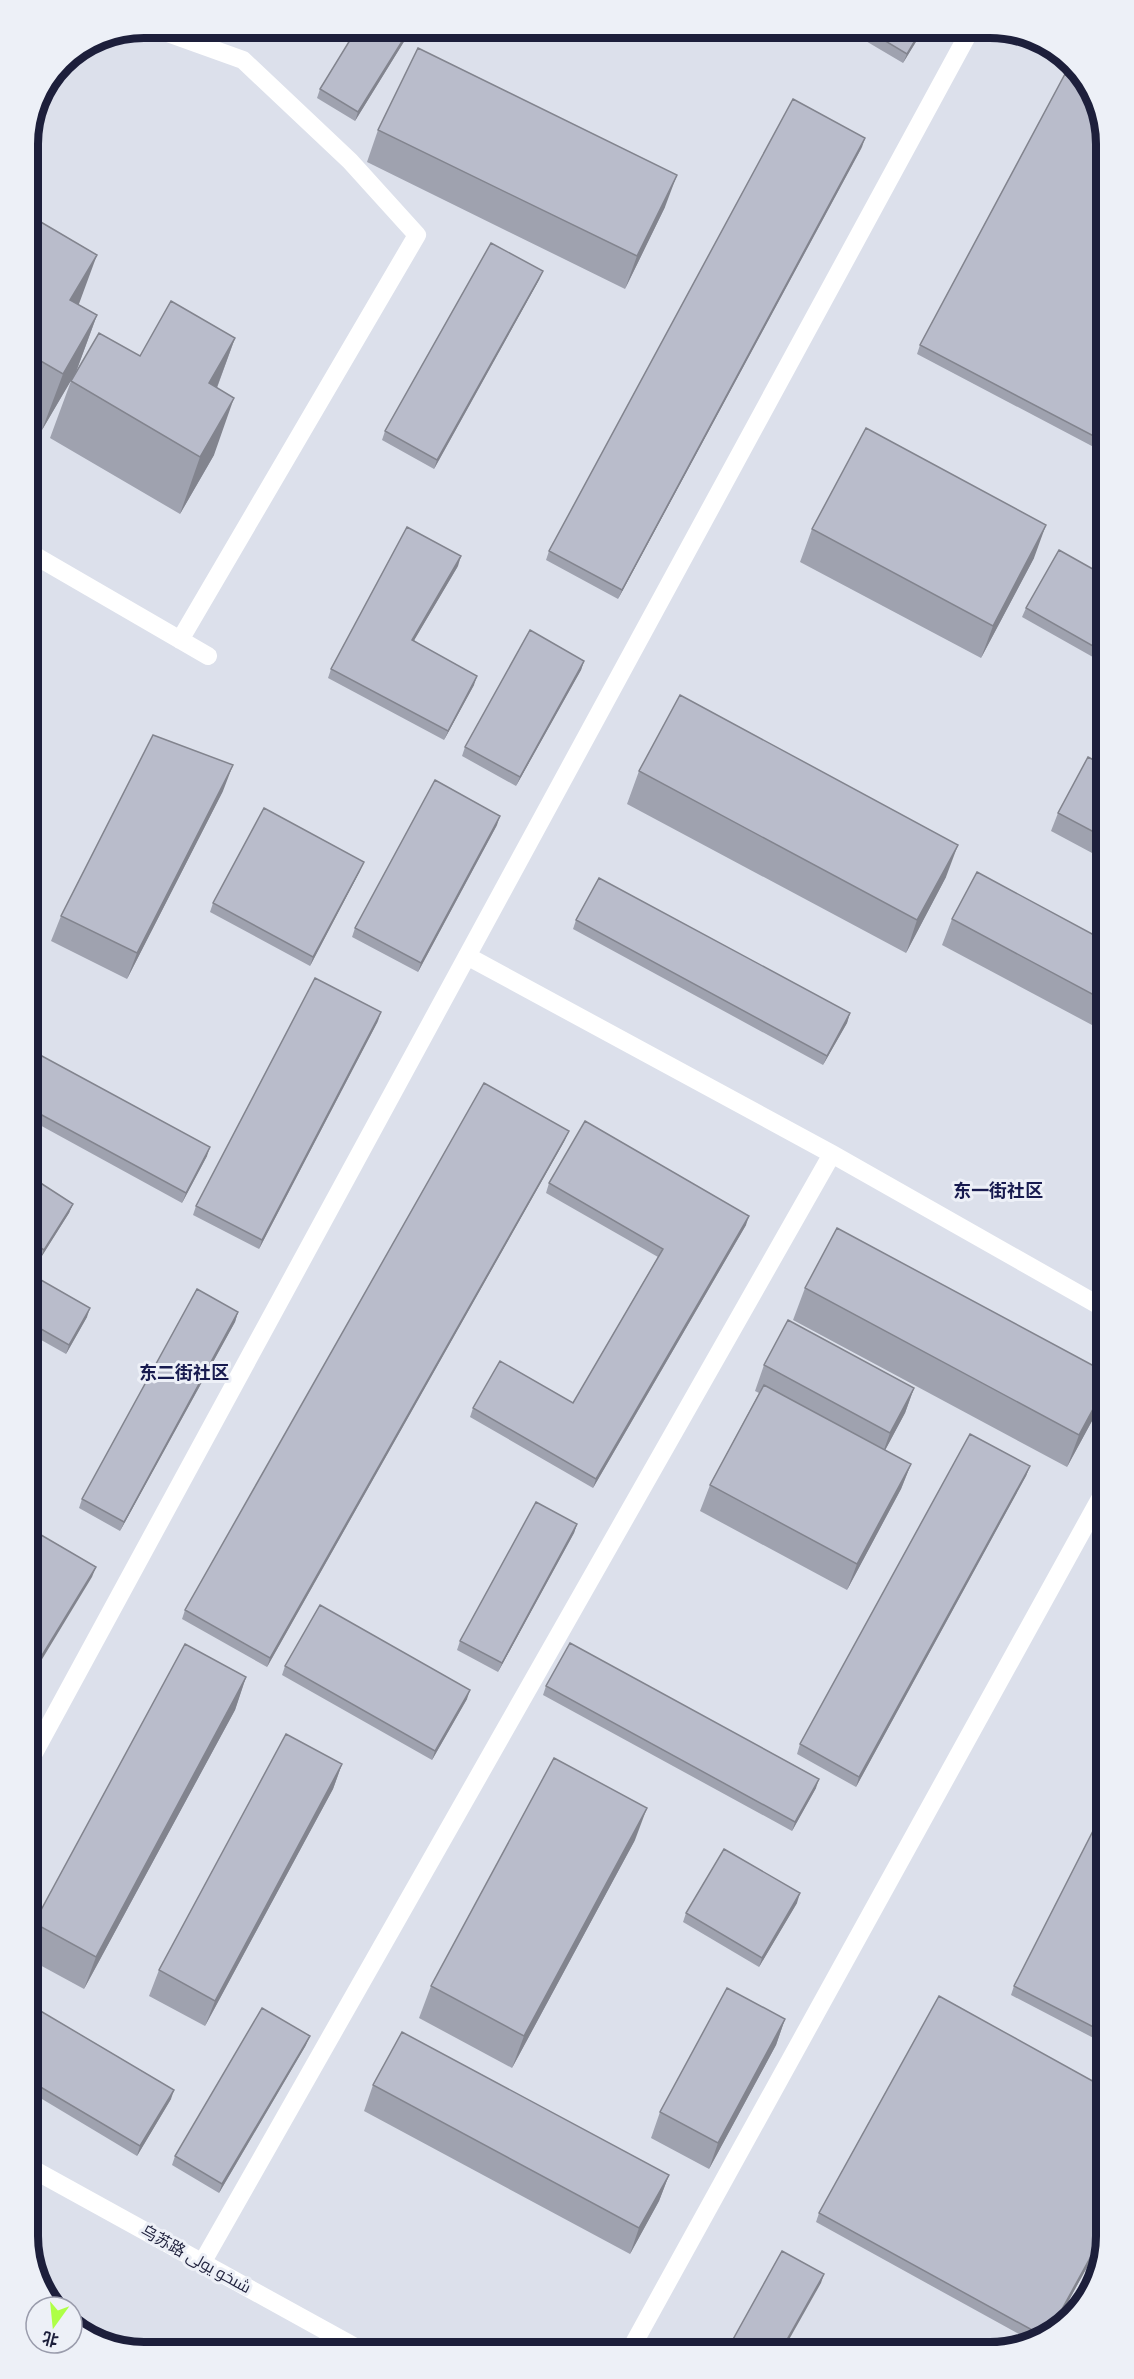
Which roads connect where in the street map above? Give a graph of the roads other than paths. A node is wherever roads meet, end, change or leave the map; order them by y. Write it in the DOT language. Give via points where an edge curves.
graph roads {
  1 [pos="182,38"];
  2 [pos="966,38"];
  3 [pos="38,557"];
  4 [pos="180,640"];
  5 [pos="208,656"];
  6 [pos="467,956"];
  7 [pos="832,1154"];
  8 [pos="1096,1304"];
  9 [pos="1096,1506"];
  10 [pos="38,1746"];
  11 [pos="38,2172"];
  12 [pos="202,2263"];
  13 [pos="344,2341"];
  14 [pos="635,2342"];
  1 -- 4 [label="street" via="243,60 350,161 417,235"];
  2 -- 6 [label="street"];
  3 -- 4 [label="street"];
  4 -- 5 [label="street"];
  6 -- 7 [label="street"];
  6 -- 10 [label="street"];
  7 -- 8 [label="street"];
  7 -- 12 [label="street"];
  9 -- 14 [label="street"];
  11 -- 12 [label="street, 乌苏路 شىخو يولى"];
  12 -- 13 [label="street, 乌苏路 شىخو يولى"];
}
